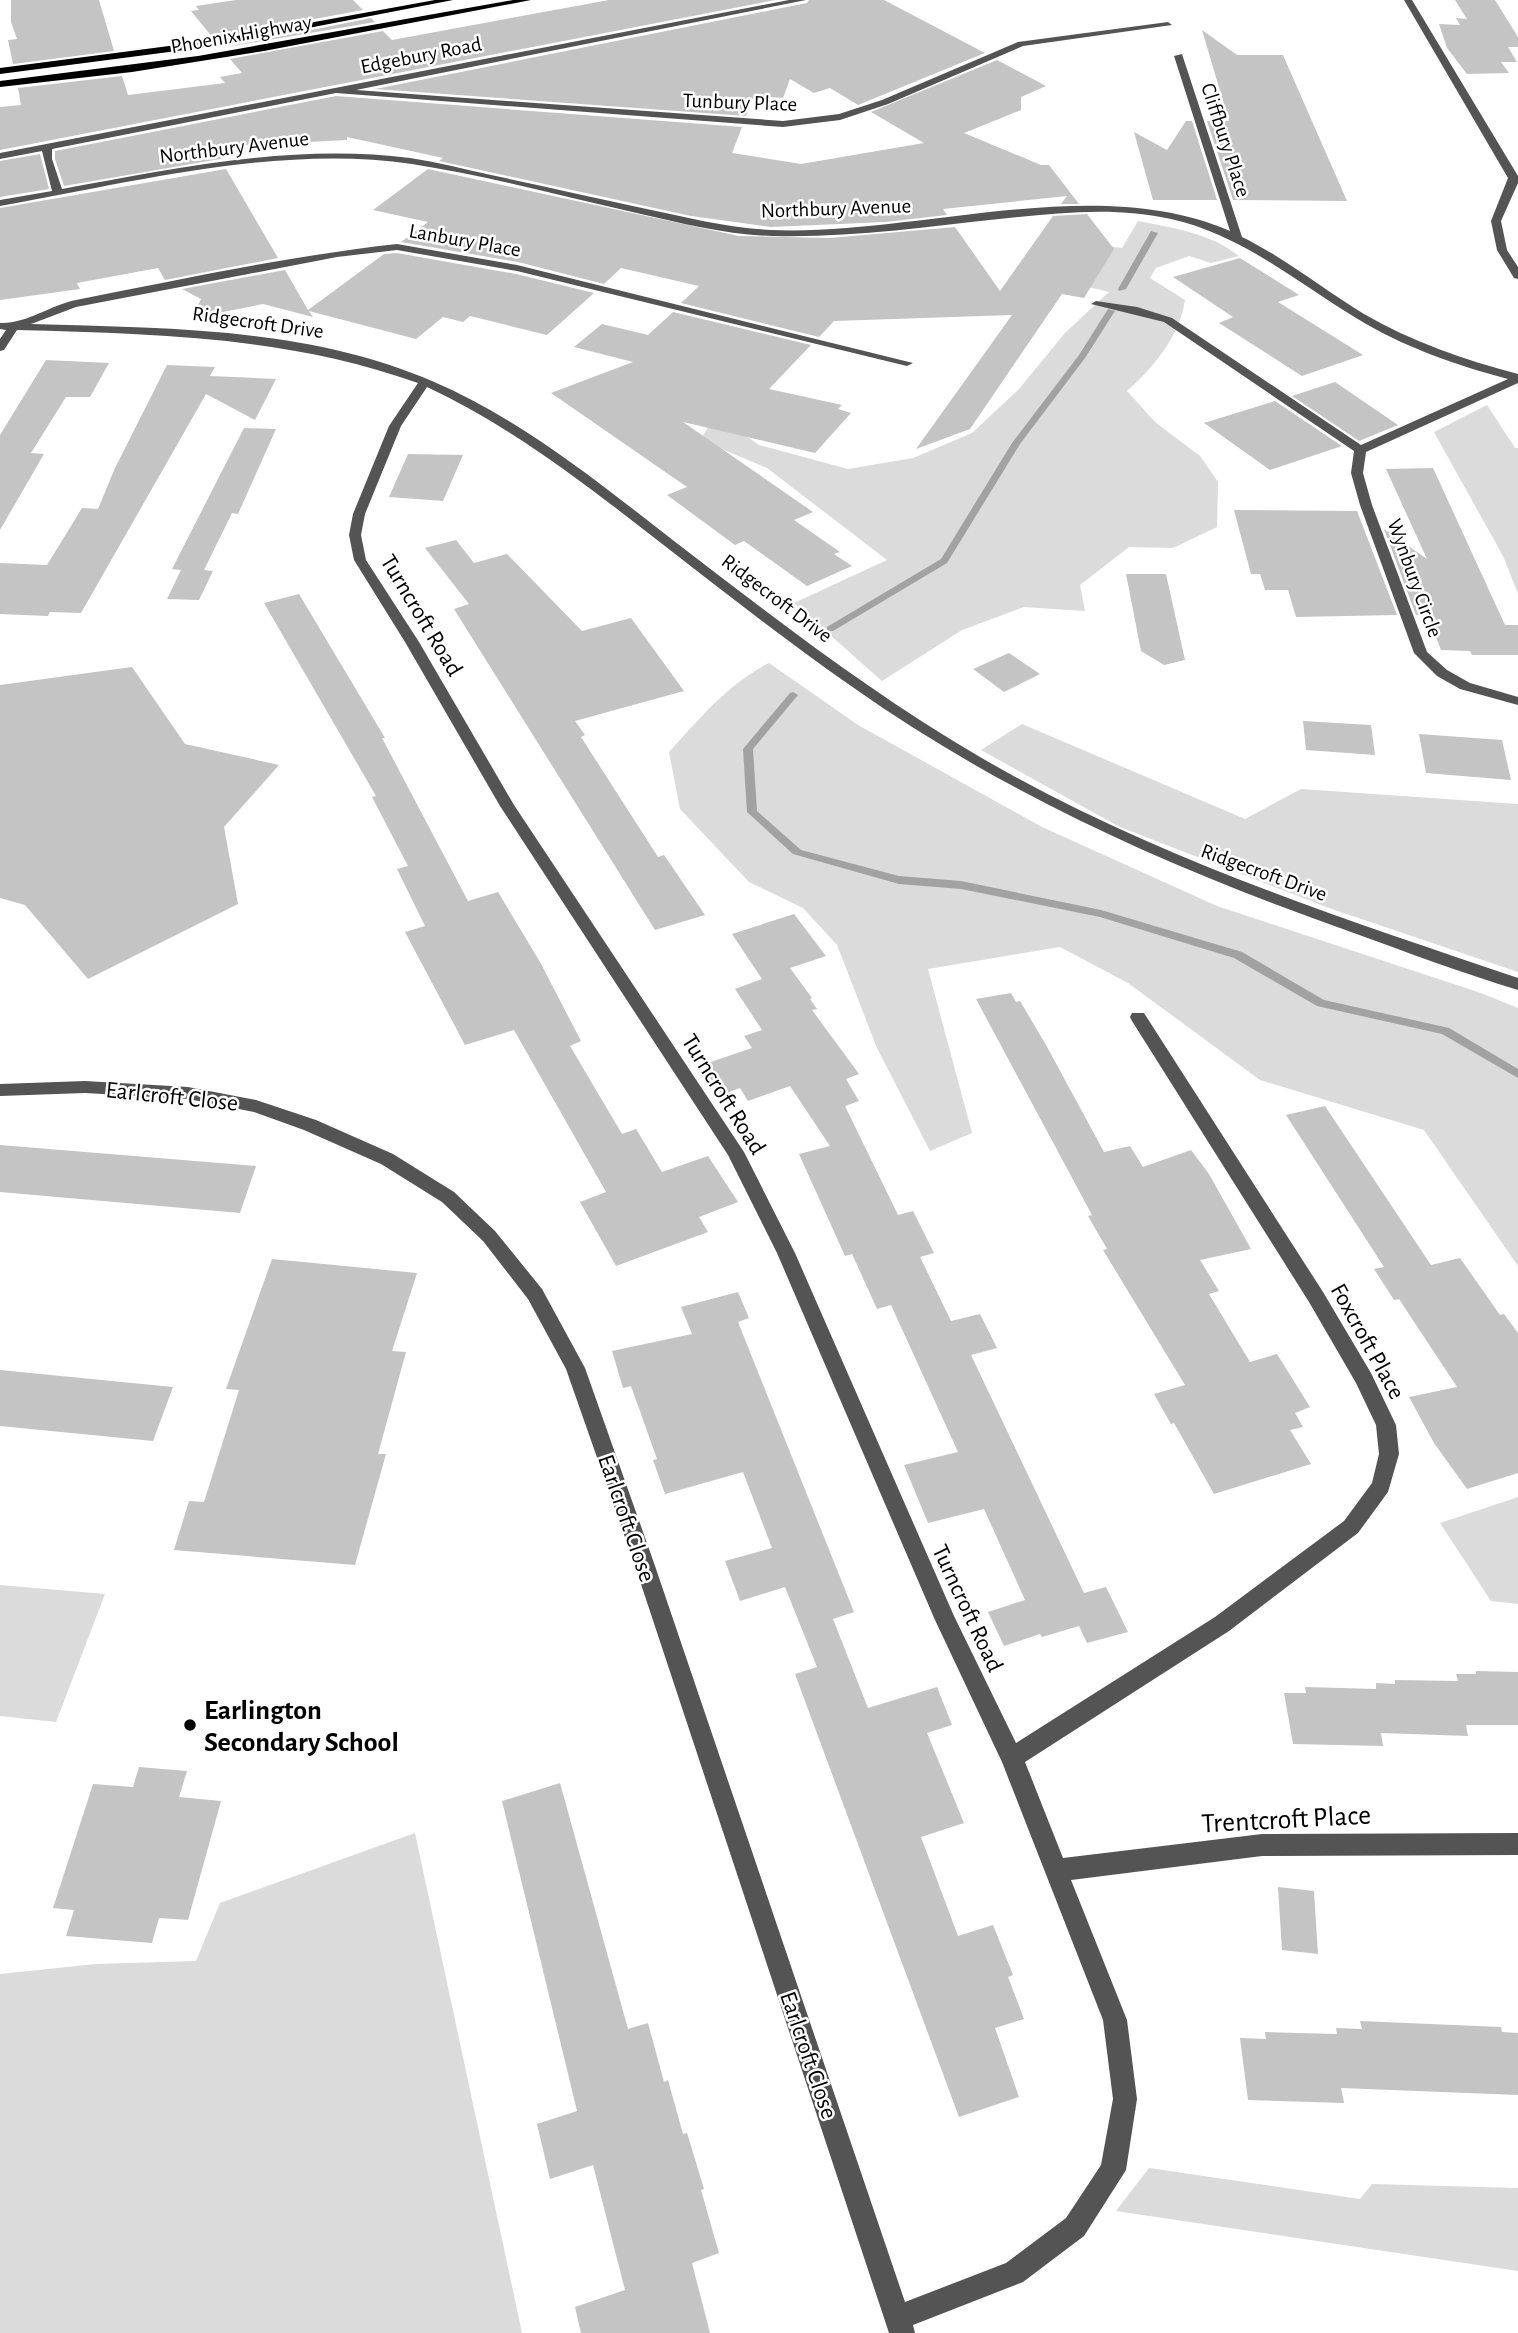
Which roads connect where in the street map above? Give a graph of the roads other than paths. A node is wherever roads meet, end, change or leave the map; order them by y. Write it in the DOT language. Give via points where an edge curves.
graph roads {
  1 [pos="449,0"];
  2 [pos="527,0"];
  3 [pos="802,0"];
  4 [pos="1408,0"];
  5 [pos="1168,25"];
  6 [pos="1179,56"];
  7 [pos="0,71"];
  8 [pos="0,85"];
  9 [pos="338,91"];
  10 [pos="47,147"];
  11 [pos="0,156"];
  12 [pos="1516,179"];
  13 [pos="58,193"];
  14 [pos="0,203"];
  15 [pos="1237,236"];
  16 [pos="1518,276"];
  17 [pos="1097,303"];
  18 [pos="7,326"];
  19 [pos="0,348"];
  20 [pos="907,363"];
  21 [pos="1518,378"];
  22 [pos="425,381"];
  23 [pos="1360,450"];
  24 [pos="1518,701"];
  25 [pos="1518,984"];
  26 [pos="1138,1017"];
  27 [pos="0,1090"];
  28 [pos="1012,1758"];
  29 [pos="1518,1844"];
  30 [pos="1058,1870"];
  31 [pos="900,2326"];
  1 -- 7 [label="main road, Phoenix Highway" via="215,43"];
  2 -- 8 [label="main road, Phoenix Highway" via="239,53"];
  3 -- 9 [label="street, Edgebury Road"];
  4 -- 12 [label="street"];
  5 -- 9 [label="street, Tunbury Place" via="1021,44 885,103 840,117 783,124"];
  6 -- 15 [label="street, Cliffbury Place"];
  9 -- 10 [label="street, Edgebury Road"];
  10 -- 11 [label="street, Edgebury Road"];
  10 -- 13 [label="street"];
  12 -- 16 [label="street" via="1496,221 1502,250"];
  13 -- 14 [label="street, Northbury Avenue"];
  13 -- 15 [label="street, Northbury Avenue" via="260,159 367,156 698,223 772,233 874,230 1060,210 1132,209 1192,220"];
  15 -- 21 [label="street, Northbury Avenue" via="1396,337"];
  17 -- 23 [label="street" via="1168,320"];
  18 -- 19 [label="street"];
  18 -- 20 [label="street, Lanbury Place" via="105,297 397,247 517,268"];
  18 -- 22 [label="street, Ridgecroft Drive" via="184,333 271,342 329,352"];
  21 -- 23 [label="street"];
  22 -- 25 [label="street, Ridgecroft Drive" via="507,423 546,450 874,696 976,761 1070,813 1186,866"];
  22 -- 28 [label="street, Turncroft Road" via="396,426 359,514 355,535 360,560 507,806 735,1152 821,1331 945,1620"];
  23 -- 24 [label="street, Wynbury Circle" via="1360,484 1421,653 1438,673 1462,687"];
  26 -- 28 [label="street, Foxcroft Place" via="1364,1379 1386,1425 1390,1454 1381,1486 1351,1527 1222,1624"];
  27 -- 31 [label="street, Earlcroft Close" via="85,1087 188,1093 256,1106 310,1125 387,1159 448,1197 489,1236 535,1294 575,1368 644,1563"];
  28 -- 30 [label="street, Turncroft Road"];
  29 -- 30 [label="street, Trentcroft Place" via="1262,1845"];
  30 -- 31 [label="street, Earlcroft Close" via="1115,2020 1125,2099 1113,2170 1075,2227 1014,2273"];
}
